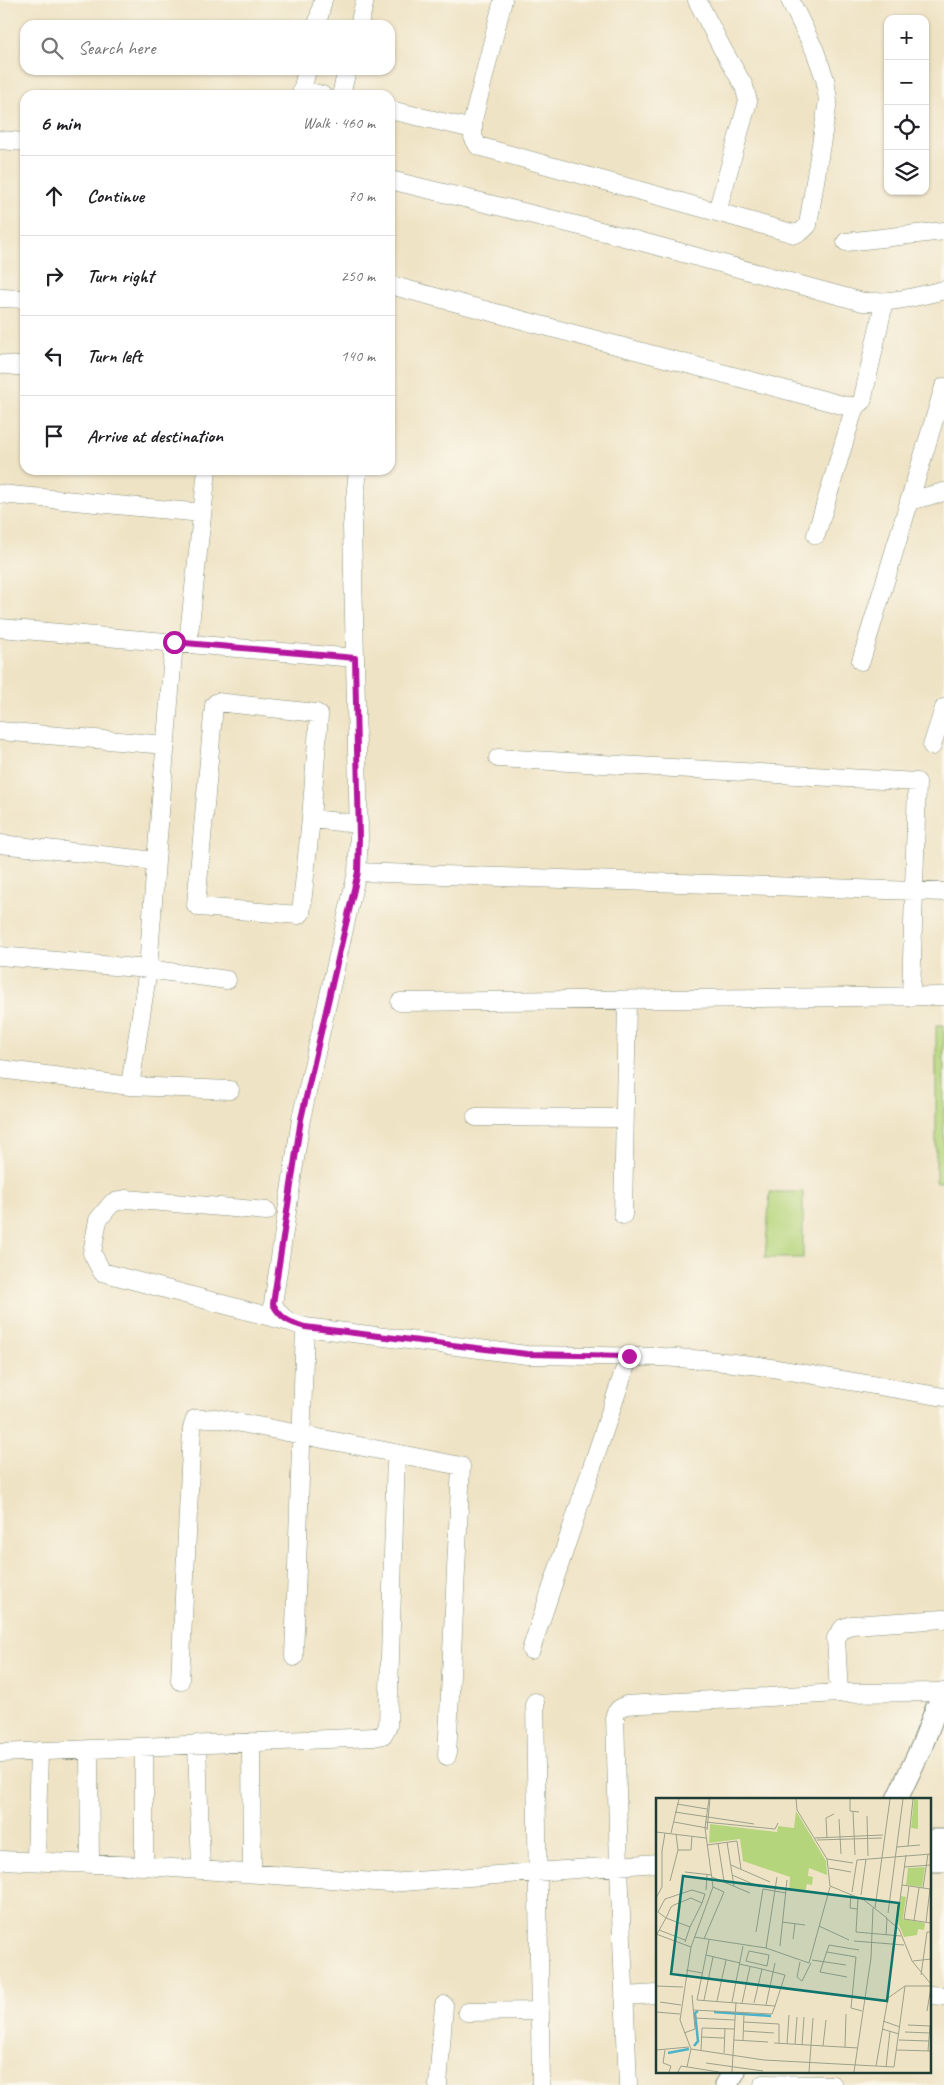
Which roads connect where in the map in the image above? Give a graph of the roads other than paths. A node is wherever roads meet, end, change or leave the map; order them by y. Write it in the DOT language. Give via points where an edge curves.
graph roads {
  1 [pos="323,0"];
  2 [pos="365,0"];
  3 [pos="504,0"];
  4 [pos="697,0"];
  5 [pos="790,0"];
  6 [pos="318,20"];
  7 [pos="360,20"];
  8 [pos="306,75"];
  9 [pos="346,75"];
  10 [pos="302,90"];
  11 [pos="342,90"];
  12 [pos="395,111"];
  13 [pos="473,129"];
  14 [pos="0,140"];
  15 [pos="20,142"];
  16 [pos="395,181"];
  17 [pos="717,212"];
  18 [pos="944,231"];
  19 [pos="846,242"];
  20 [pos="395,286"];
  21 [pos="944,290"];
  22 [pos="0,298"];
  23 [pos="20,300"];
  24 [pos="884,303"];
  25 [pos="0,364"];
  26 [pos="20,366"];
  27 [pos="943,392"];
  28 [pos="855,406"];
  29 [pos="206,475"];
  30 [pos="357,475"];
  31 [pos="944,492"];
  32 [pos="0,494"];
  33 [pos="909,501"];
  34 [pos="202,513"];
  35 [pos="816,535"];
  36 [pos="0,628"];
  37 [pos="181,642"];
  38 [pos="355,658"];
  39 [pos="861,661"];
  40 [pos="944,708"];
  41 [pos="0,731"];
  42 [pos="166,745"];
  43 [pos="932,746"];
  44 [pos="498,758"];
  45 [pos="311,819"];
  46 [pos="359,824"];
  47 [pos="0,844"];
  48 [pos="156,861"];
  49 [pos="358,872"];
  50 [pos="914,890"];
  51 [pos="944,892"];
  52 [pos="0,956"];
  53 [pos="148,969"];
  54 [pos="227,980"];
  55 [pos="944,996"];
  56 [pos="911,997"];
  57 [pos="627,1000"];
  58 [pos="400,1002"];
  59 [pos="0,1069"];
  60 [pos="130,1086"];
  61 [pos="230,1090"];
  62 [pos="476,1117"];
  63 [pos="624,1118"];
  64 [pos="267,1210"];
  65 [pos="623,1215"];
  66 [pos="286,1321"];
  67 [pos="305,1327"];
  68 [pos="629,1356"];
  69 [pos="944,1397"];
  70 [pos="302,1434"];
  71 [pos="396,1454"];
  72 [pos="944,1619"];
  73 [pos="531,1650"];
  74 [pos="294,1657"];
  75 [pos="180,1681"];
  76 [pos="839,1692"];
  77 [pos="944,1692"];
  78 [pos="944,1698"];
  79 [pos="535,1702"];
  80 [pos="944,1727"];
  81 [pos="251,1742"];
  82 [pos="197,1744"];
  83 [pos="144,1747"];
  84 [pos="89,1749"];
  85 [pos="39,1751"];
  86 [pos="0,1753"];
  87 [pos="448,1756"];
  88 [pos="897,1798"];
  89 [pos="913,1798"];
  90 [pos="0,1860"];
  91 [pos="36,1861"];
  92 [pos="90,1863"];
  93 [pos="656,1863"];
  94 [pos="144,1866"];
  95 [pos="619,1867"];
  96 [pos="201,1869"];
  97 [pos="252,1872"];
  98 [pos="536,1874"];
  99 [pos="656,1994"];
  100 [pos="624,1996"];
  101 [pos="444,2005"];
  102 [pos="539,2011"];
  103 [pos="467,2012"];
  104 [pos="734,2072"];
  105 [pos="763,2084"];
  106 [pos="438,2085"];
  107 [pos="541,2085"];
  108 [pos="628,2085"];
  109 [pos="726,2085"];
  110 [pos="833,2085"];
  1 -- 6 [label="street"];
  2 -- 7 [label="street"];
  3 -- 13 [label="street"];
  4 -- 17 [label="street" via="744,86 748,101"];
  5 -- 17 [label="street" via="815,51 825,79 828,102 808,225 802,232 794,234"];
  8 -- 10 [label="street"];
  9 -- 11 [label="street"];
  12 -- 13 [label="street"];
  13 -- 17 [label="street" via="478,146"];
  14 -- 15 [label="street"];
  16 -- 24 [label="street" via="613,234 863,302"];
  18 -- 19 [label="street"];
  20 -- 28 [label="street"];
  21 -- 24 [label="street"];
  22 -- 23 [label="street"];
  24 -- 28 [label="street" via="862,402"];
  25 -- 26 [label="street"];
  27 -- 33 [label="street"];
  28 -- 35 [label="street"];
  29 -- 34 [label="street"];
  30 -- 38 [label="street" via="352,526"];
  31 -- 33 [label="street"];
  32 -- 34 [label="street"];
  33 -- 39 [label="street"];
  34 -- 37 [label="street"];
  36 -- 37 [label="street"];
  37 -- 38 [label="street"];
  37 -- 42 [label="street"];
  38 -- 46 [label="street"];
  40 -- 43 [label="street"];
  41 -- 42 [label="street"];
  42 -- 48 [label="street"];
  44 -- 50 [label="street" via="917,782"];
  45 -- 45 [label="street" via="299,915 197,907 217,702 318,714"];
  45 -- 46 [label="street"];
  46 -- 49 [label="street"];
  47 -- 48 [label="street"];
  48 -- 53 [label="street"];
  49 -- 50 [label="street"];
  49 -- 66 [label="street" via="301,1119 273,1304"];
  50 -- 51 [label="street"];
  50 -- 56 [label="street"];
  52 -- 53 [label="street"];
  53 -- 54 [label="street"];
  53 -- 60 [label="street"];
  55 -- 56 [label="street"];
  56 -- 57 [label="street"];
  57 -- 58 [label="street"];
  57 -- 63 [label="street"];
  59 -- 60 [label="street"];
  60 -- 61 [label="street"];
  62 -- 63 [label="street"];
  63 -- 65 [label="street"];
  64 -- 66 [label="street" via="126,1199 112,1203 98,1220 92,1253 102,1272"];
  66 -- 67 [label="street"];
  67 -- 68 [label="street" via="527,1354"];
  67 -- 70 [label="street"];
  68 -- 69 [label="street" via="760,1366"];
  68 -- 73 [label="street"];
  70 -- 71 [label="street"];
  70 -- 74 [label="street"];
  70 -- 75 [label="street" via="216,1418 195,1419"];
  71 -- 81 [label="street" via="387,1731 374,1737"];
  71 -- 87 [label="street" via="460,1466"];
  72 -- 76 [label="street" via="843,1628 836,1638"];
  76 -- 77 [label="street"];
  76 -- 95 [label="street" via="626,1705 619,1709 615,1714"];
  78 -- 88 [label="main road" via="936,1709"];
  79 -- 98 [label="street"];
  80 -- 89 [label="main road" via="936,1752"];
  81 -- 82 [label="street"];
  81 -- 97 [label="street"];
  82 -- 83 [label="street"];
  82 -- 96 [label="street"];
  83 -- 84 [label="street"];
  83 -- 94 [label="street"];
  84 -- 85 [label="street"];
  84 -- 92 [label="street"];
  85 -- 86 [label="street"];
  85 -- 91 [label="street"];
  90 -- 91 [label="street"];
  91 -- 92 [label="street"];
  92 -- 94 [label="street"];
  93 -- 95 [label="street"];
  94 -- 96 [label="street"];
  95 -- 98 [label="street"];
  95 -- 100 [label="street"];
  96 -- 97 [label="street"];
  97 -- 98 [label="street" via="389,1883"];
  98 -- 102 [label="street"];
  99 -- 100 [label="street"];
  100 -- 108 [label="street"];
  101 -- 106 [label="street"];
  102 -- 103 [label="street"];
  102 -- 107 [label="street"];
  104 -- 109 [label="main road"];
  105 -- 110 [label="street"];
}
